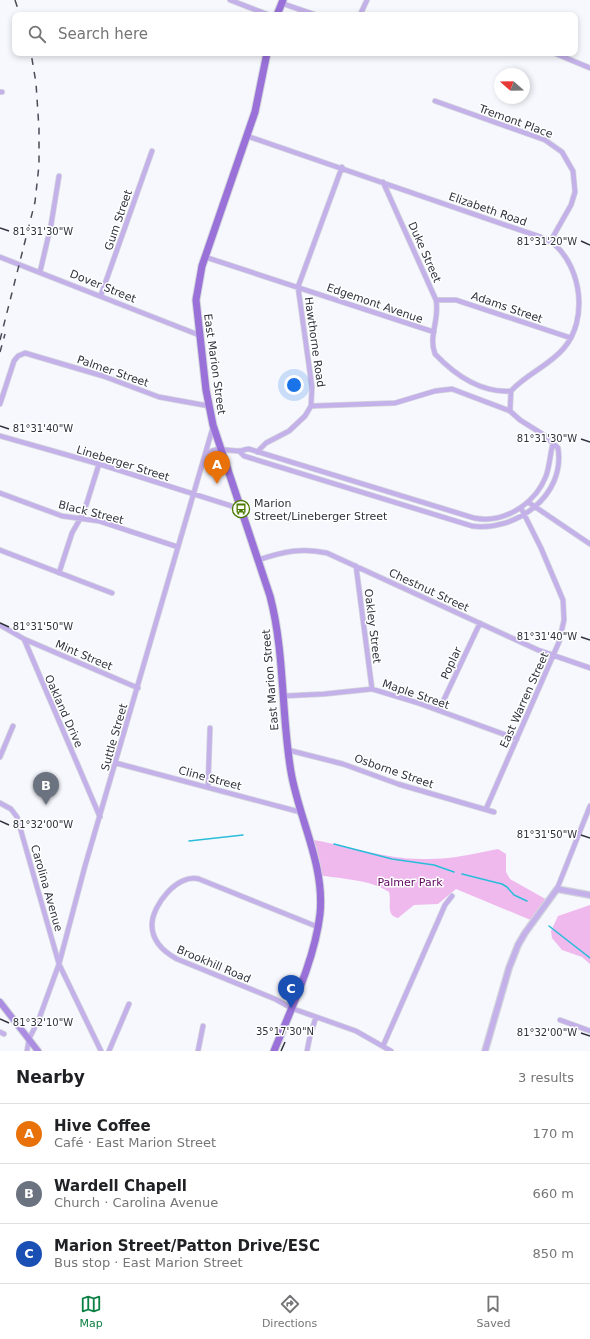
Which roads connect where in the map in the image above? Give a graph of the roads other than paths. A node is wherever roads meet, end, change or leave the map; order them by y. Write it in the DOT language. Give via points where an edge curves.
graph roads {
  1 [pos="230,0"];
  2 [pos="367,0"];
  3 [pos="282,2"];
  4 [pos="260,12"];
  5 [pos="278,12"];
  6 [pos="308,12"];
  7 [pos="361,12"];
  8 [pos="266,56"];
  9 [pos="561,56"];
  10 [pos="590,68"];
  11 [pos="435,102"];
  12 [pos="247,136"];
  13 [pos="152,151"];
  14 [pos="342,167"];
  15 [pos="59,176"];
  16 [pos="383,182"];
  17 [pos="550,242"];
  18 [pos="0,257"];
  19 [pos="205,257"];
  20 [pos="40,272"];
  21 [pos="298,287"];
  22 [pos="101,295"];
  23 [pos="436,300"];
  24 [pos="434,332"];
  25 [pos="199,335"];
  26 [pos="571,338"];
  27 [pos="511,391"];
  28 [pos="0,404"];
  29 [pos="209,406"];
  30 [pos="311,406"];
  31 [pos="510,411"];
  32 [pos="213,425"];
  33 [pos="0,436"];
  34 [pos="553,443"];
  35 [pos="221,449"];
  36 [pos="240,451"];
  37 [pos="257,452"];
  38 [pos="203,461"];
  39 [pos="99,464"];
  40 [pos="346,479"];
  41 [pos="344,487"];
  42 [pos="0,493"];
  43 [pos="194,494"];
  44 [pos="528,502"];
  45 [pos="536,507"];
  46 [pos="440,508"];
  47 [pos="520,508"];
  48 [pos="241,509"];
  49 [pos="438,516"];
  50 [pos="525,516"];
  51 [pos="80,519"];
  52 [pos="590,544"];
  53 [pos="178,547"];
  54 [pos="0,550"];
  55 [pos="258,560"];
  56 [pos="356,566"];
  57 [pos="60,573"];
  58 [pos="112,593"];
  59 [pos="480,623"];
  60 [pos="0,625"];
  61 [pos="24,639"];
  62 [pos="553,656"];
  63 [pos="590,668"];
  64 [pos="138,688"];
  65 [pos="372,689"];
  66 [pos="283,696"];
  67 [pos="439,710"];
  68 [pos="13,726"];
  69 [pos="210,728"];
  70 [pos="517,739"];
  71 [pos="288,750"];
  72 [pos="0,756"];
  73 [pos="116,763"];
  74 [pos="208,787"];
  75 [pos="0,803"];
  76 [pos="590,806"];
  77 [pos="486,809"];
  78 [pos="589,811"];
  79 [pos="300,812"];
  80 [pos="494,812"];
  81 [pos="100,817"];
  82 [pos="558,889"];
  83 [pos="590,895"];
  84 [pos="452,896"];
  85 [pos="318,927"];
  86 [pos="59,964"];
  87 [pos="0,1002"];
  88 [pos="130,1004"];
  89 [pos="291,1008"];
  90 [pos="316,1017"];
  91 [pos="560,1020"];
  92 [pos="203,1026"];
  93 [pos="590,1031"];
  94 [pos="29,1039"];
  95 [pos="383,1046"];
  96 [pos="27,1051"];
  97 [pos="38,1051"];
  98 [pos="101,1051"];
  99 [pos="109,1051"];
  100 [pos="198,1051"];
  101 [pos="274,1051"];
  102 [pos="307,1051"];
  103 [pos="391,1051"];
  104 [pos="485,1051"];
  1 -- 4 [label="street"];
  2 -- 7 [label="street"];
  3 -- 5 [label="main road"];
  3 -- 6 [label="street"];
  8 -- 12 [label="main road, East Marion Street" via="260,95"];
  9 -- 10 [label="street"];
  11 -- 17 [label="street, Tremont Place" via="545,140 562,152 573,171 575,192 571,205"];
  12 -- 14 [label="street, Elizabeth Road"];
  12 -- 19 [label="main road, East Marion Street"];
  13 -- 22 [label="street, Gum Street"];
  14 -- 16 [label="street, Elizabeth Road"];
  14 -- 21 [label="street, Hawthorne Road"];
  15 -- 20 [label="street"];
  16 -- 17 [label="street, Elizabeth Road"];
  16 -- 23 [label="street, Duke Street"];
  17 -- 26 [label="street, Elizabeth Road" via="569,265 578,290 578,314"];
  18 -- 20 [label="street, Dover Street"];
  19 -- 21 [label="street, Edgemont Avenue"];
  19 -- 25 [label="main road, East Marion Street" via="197,291"];
  20 -- 22 [label="street, Dover Street"];
  21 -- 24 [label="street, Edgemont Avenue"];
  21 -- 30 [label="street, Hawthorne Road" via="312,387"];
  22 -- 25 [label="street, Dover Street"];
  23 -- 24 [label="street, Duke Street" via="437,318"];
  23 -- 26 [label="street, Adams Street" via="456,300"];
  24 -- 27 [label="street, Edgemont Avenue" via="435,354 448,366 478,387 501,392"];
  25 -- 29 [label="main road, East Marion Street"];
  26 -- 27 [label="street, Elizabeth Road" via="556,356"];
  27 -- 31 [label="street"];
  28 -- 29 [label="street, Palmer Street" via="14,361 21,354 28,353 103,376 159,397"];
  29 -- 32 [label="main road, East Marion Street"];
  30 -- 31 [label="street" via="395,403 447,389 460,391"];
  30 -- 37 [label="street" via="305,416 289,431 266,443"];
  31 -- 34 [label="street"];
  32 -- 35 [label="main road, East Marion Street"];
  32 -- 38 [label="street, Suttle Street"];
  33 -- 39 [label="street, Lineberger Street"];
  34 -- 44 [label="street" via="545,477"];
  34 -- 45 [label="street" via="558,448 557,470"];
  35 -- 36 [label="street"];
  35 -- 38 [label="street" via="209,453"];
  35 -- 48 [label="main road, East Marion Street"];
  36 -- 37 [label="street" via="247,449"];
  36 -- 41 [label="street" via="245,457"];
  37 -- 40 [label="street"];
  38 -- 43 [label="street, Suttle Street"];
  39 -- 43 [label="street, Lineberger Street"];
  39 -- 51 [label="street"];
  40 -- 41 [label="street"];
  40 -- 46 [label="street"];
  41 -- 49 [label="street"];
  42 -- 51 [label="street, Black Street" via="62,516"];
  43 -- 48 [label="street, Lineberger Street"];
  43 -- 53 [label="street, Suttle Street"];
  44 -- 45 [label="street"];
  44 -- 47 [label="street"];
  45 -- 50 [label="street"];
  45 -- 52 [label="street"];
  46 -- 47 [label="street" via="484,519 505,516"];
  46 -- 49 [label="street"];
  47 -- 50 [label="street, East Warren Street"];
  48 -- 55 [label="main road, East Marion Street"];
  49 -- 50 [label="street" via="484,528"];
  50 -- 62 [label="street, East Warren Street" via="563,600 563,630"];
  51 -- 53 [label="street, Black Street" via="99,521"];
  51 -- 57 [label="street" via="72,533"];
  53 -- 64 [label="street, Suttle Street"];
  54 -- 57 [label="street"];
  55 -- 56 [label="street, Chestnut Street" via="307,549 327,553"];
  55 -- 66 [label="main road, East Marion Street" via="277,627"];
  56 -- 59 [label="street, Chestnut Street"];
  56 -- 65 [label="street, Oakley Street"];
  57 -- 58 [label="street"];
  59 -- 62 [label="street, Chestnut Street"];
  59 -- 67 [label="street, Poplar"];
  60 -- 61 [label="street"];
  61 -- 64 [label="street, Mint Street"];
  61 -- 81 [label="street, Oakland Drive"];
  62 -- 63 [label="street, Chestnut Street"];
  62 -- 70 [label="street, East Warren Street"];
  64 -- 73 [label="street, Suttle Street"];
  65 -- 66 [label="street, Maple Street"];
  65 -- 67 [label="street, Maple Street"];
  66 -- 71 [label="main road, East Marion Street"];
  67 -- 70 [label="street, Maple Street"];
  68 -- 72 [label="street"];
  69 -- 74 [label="street"];
  70 -- 77 [label="street, East Warren Street"];
  71 -- 77 [label="street, Osborne Street" via="343,764 398,784"];
  71 -- 79 [label="main road, East Marion Street"];
  73 -- 74 [label="street, Cline Street"];
  73 -- 81 [label="street, Suttle Street"];
  74 -- 79 [label="street, Cline Street"];
  75 -- 86 [label="street, Carolina Avenue" via="17,816"];
  76 -- 78 [label="street"];
  77 -- 80 [label="street, Osborne Street"];
  78 -- 82 [label="street"];
  79 -- 85 [label="main road, East Marion Street" via="320,885"];
  81 -- 86 [label="street, Suttle Street"];
  82 -- 83 [label="street"];
  82 -- 104 [label="street" via="522,938 510,968"];
  84 -- 95 [label="street" via="445,905"];
  85 -- 89 [label="main road, East Marion Street"];
  85 -- 89 [label="street, Brookhill Road" via="194,878 174,887 158,906 153,919 152,926 158,944 169,954"];
  86 -- 94 [label="street, Suttle Street"];
  86 -- 98 [label="street, Carolina Avenue"];
  87 -- 94 [label="main road"];
  88 -- 99 [label="street"];
  89 -- 90 [label="street, Brookhill Road"];
  89 -- 101 [label="main road, East Marion Street"];
  90 -- 95 [label="street, Brookhill Road" via="356,1031"];
  90 -- 102 [label="street"];
  91 -- 93 [label="street"];
  92 -- 100 [label="street"];
  94 -- 96 [label="street, Suttle Street"];
  94 -- 97 [label="main road"];
  95 -- 103 [label="street, Brookhill Road"];
}
